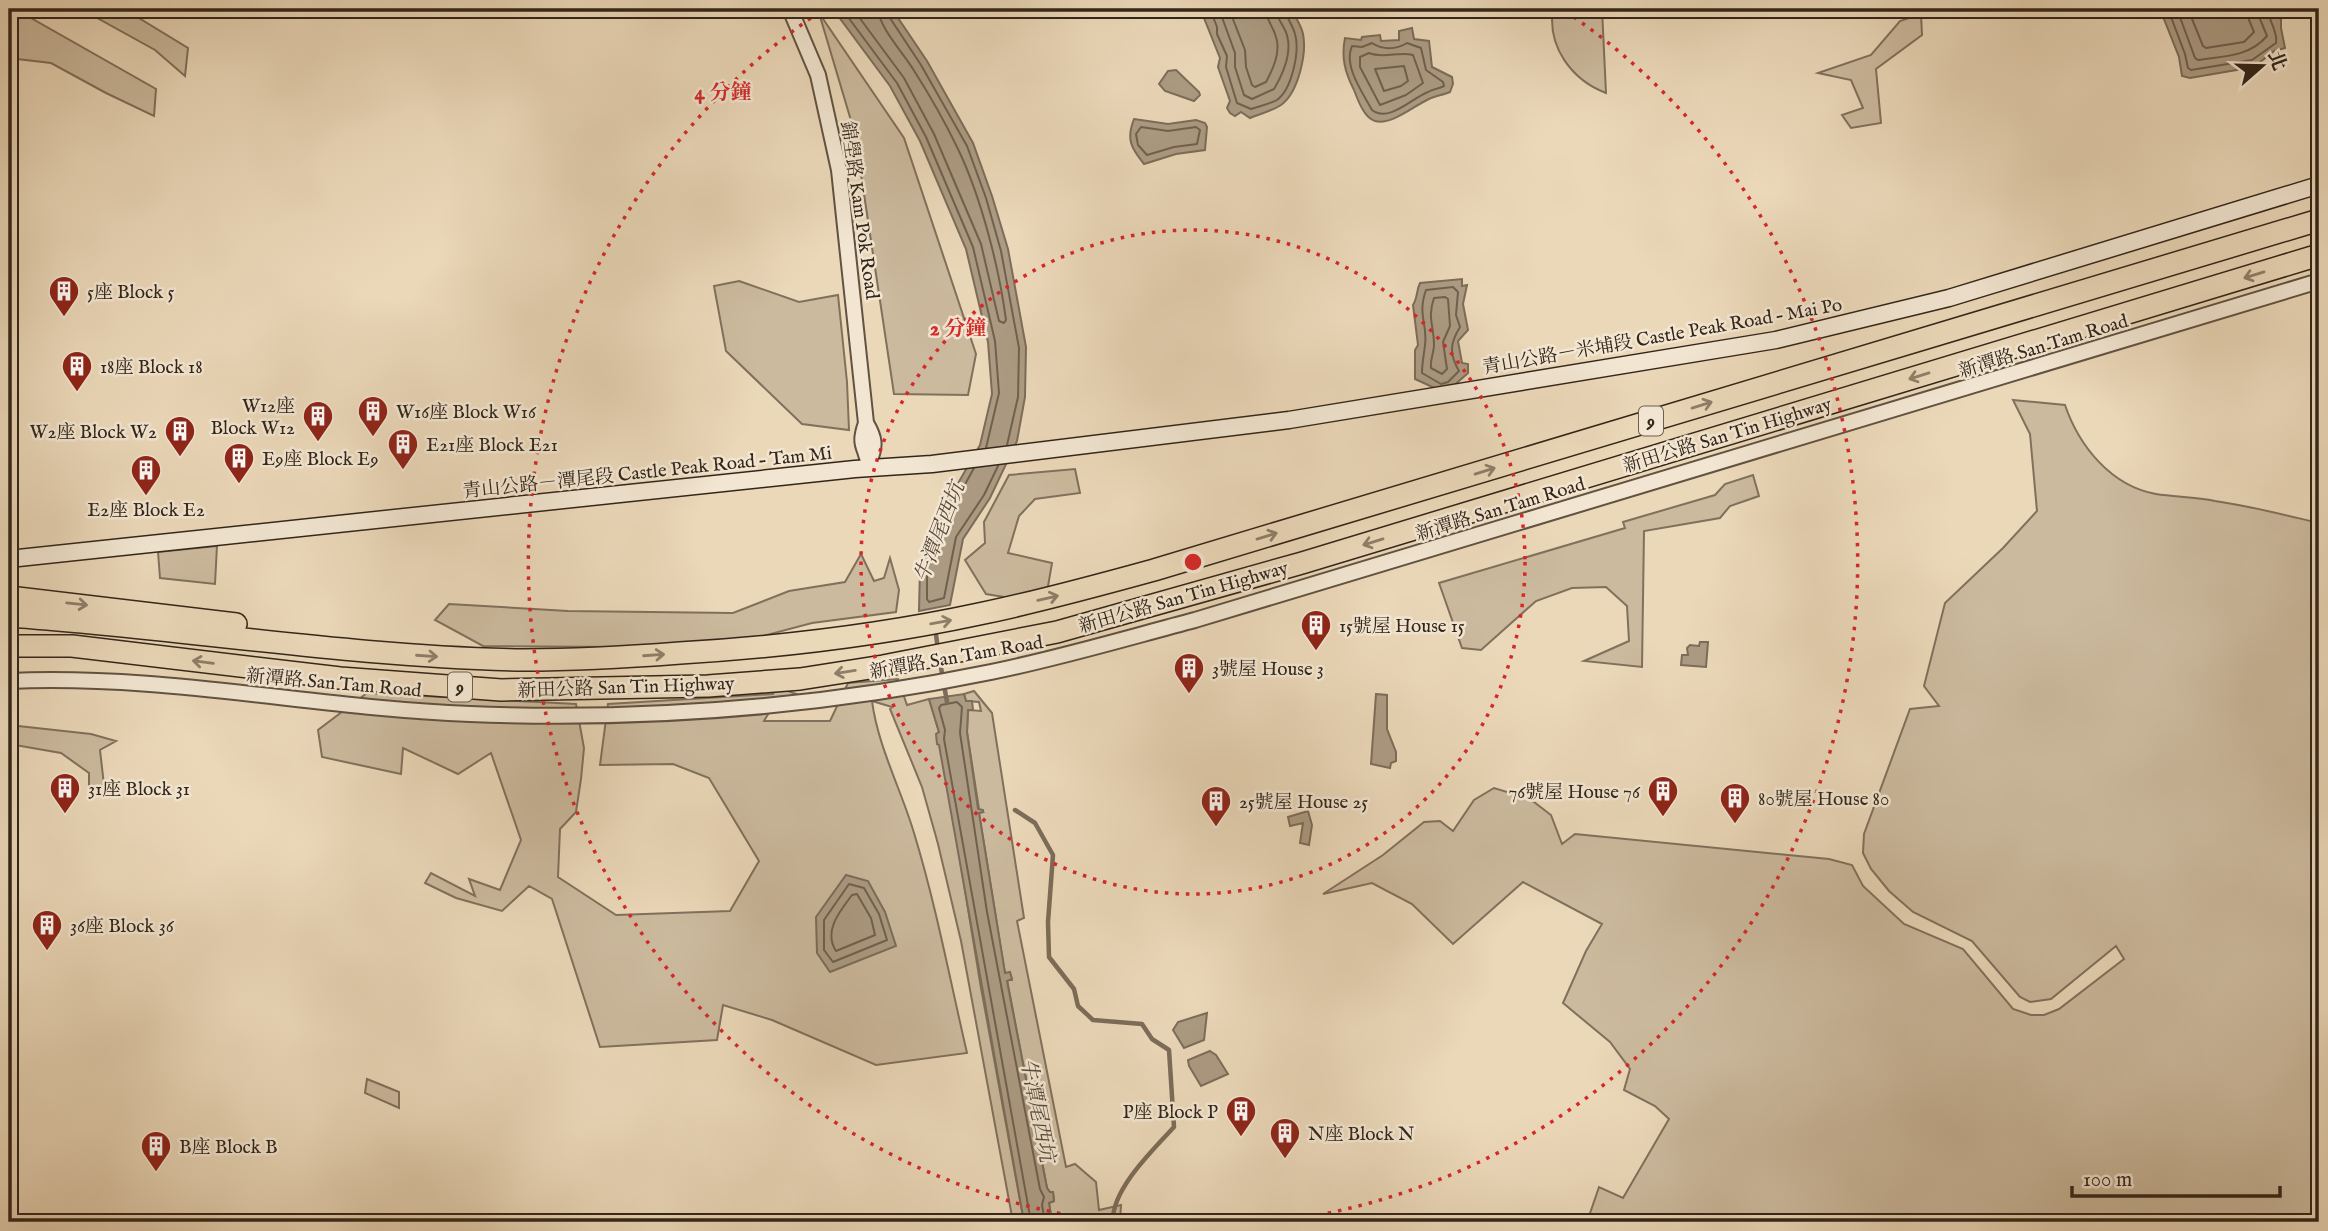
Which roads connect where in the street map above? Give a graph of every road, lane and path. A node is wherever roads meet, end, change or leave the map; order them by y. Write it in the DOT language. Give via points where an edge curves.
graph roads {
  1 [pos="790,9"];
  2 [pos="2319,185"];
  3 [pos="2319,220"];
  4 [pos="2319,255"];
  5 [pos="2319,281"];
  6 [pos="1289,420"];
  7 [pos="869,465"];
  8 [pos="9,559"];
  9 [pos="9,597"];
  10 [pos="9,616"];
  11 [pos="9,646"];
  12 [pos="359,651"];
  13 [pos="9,681"];
  1 -- 7 [label="street, 錦壆路 Kam Pok Road" via="818,75 836,156 866,423 875,448"];
  2 -- 6 [label="main road, 青山公路－米埔段 Castle Peak Road – Mai Po" via="1950,298 1825,329"];
  12 -- 3 [label="highway, 新田公路 San Tin Highway / 9, one-way" via="526,660 622,657 736,650 981,614 1154,570"];
  4 -- 11 [label="highway, 新田公路 San Tin Highway / 9, one-way" via="1314,559 1057,632 912,661 800,679 721,685 501,690 340,678 72,646"];
  5 -- 13 [label="street, 新潭路 San Tam Road" via="1195,620 992,672 915,686 724,709 599,716 469,714 142,683"];
  6 -- 7 [label="main road, 青山公路－潭尾段 Castle Peak Road – Tam Mi" via="932,464"];
  7 -- 8 [label="main road, 青山公路－潭尾段 Castle Peak Road – Tam Mi"];
  9 -- 12 [label="highway, one-way" via="254,626"];
  10 -- 12 [label="highway, 新田公路 San Tin Highway / 9"];
}
